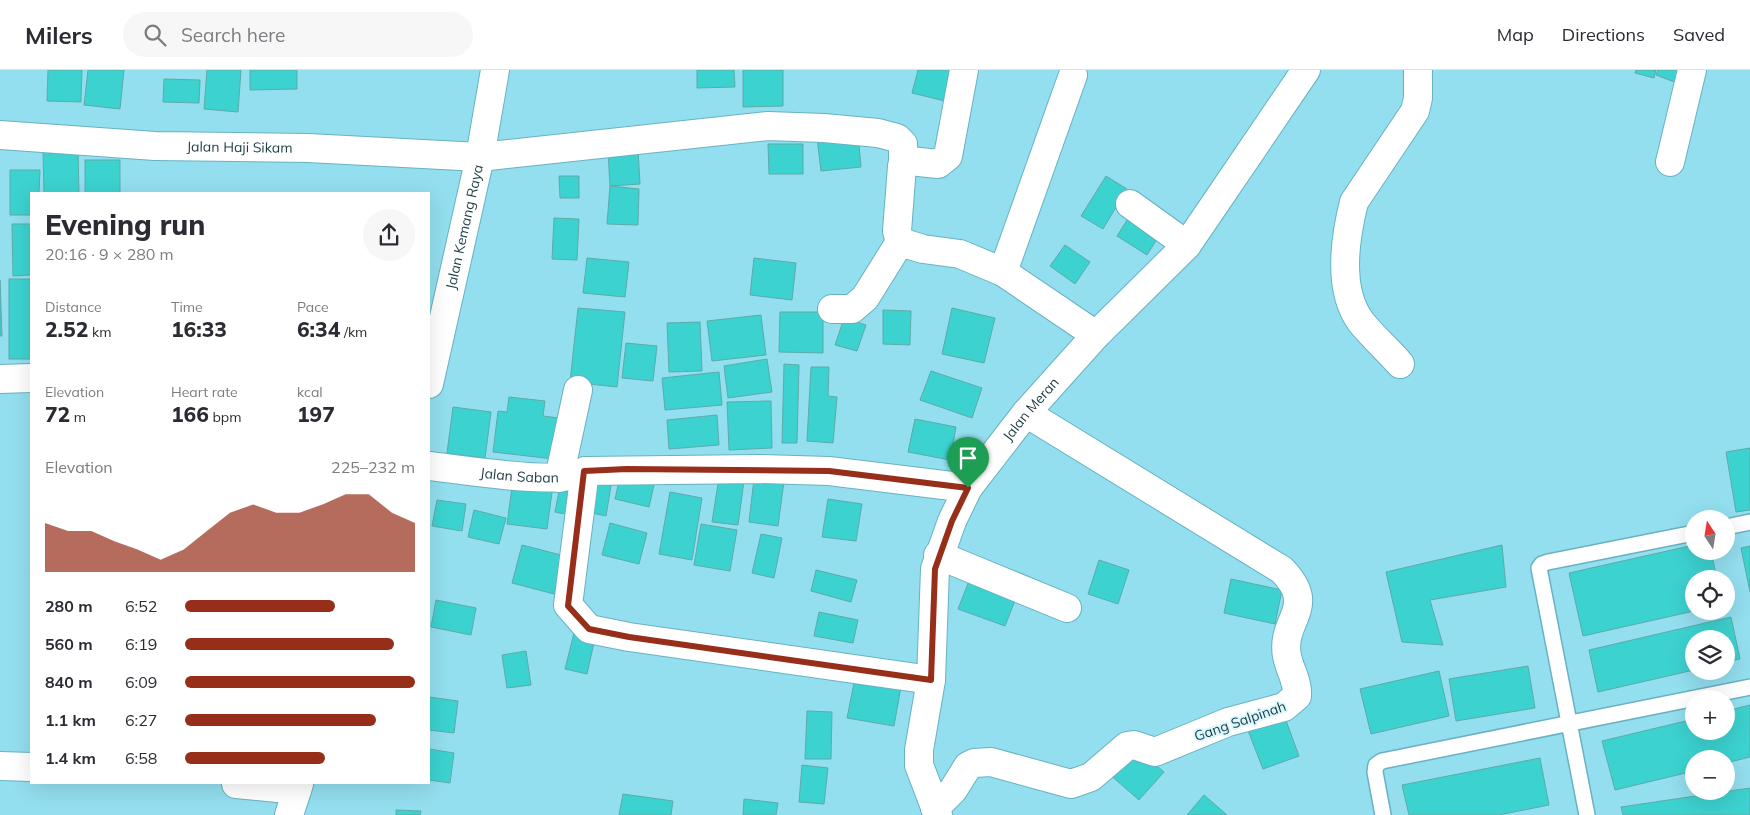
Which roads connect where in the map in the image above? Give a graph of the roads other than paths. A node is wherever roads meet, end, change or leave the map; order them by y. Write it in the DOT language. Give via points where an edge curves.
graph roads {
  1 [pos="495,70"];
  2 [pos="964,70"];
  3 [pos="1306,70"];
  4 [pos="1418,70"];
  5 [pos="1692,70"];
  6 [pos="1073,75"];
  7 [pos="0,135"];
  8 [pos="480,157"];
  9 [pos="1670,162"];
  10 [pos="903,164"];
  11 [pos="1130,204"];
  12 [pos="900,242"];
  13 [pos="1187,245"];
  14 [pos="1003,272"];
  15 [pos="832,309"];
  16 [pos="1096,335"];
  17 [pos="1400,364"];
  18 [pos="30,378"];
  19 [pos="0,379"];
  20 [pos="430,380"];
  21 [pos="578,390"];
  22 [pos="1026,414"];
  23 [pos="430,466"];
  24 [pos="572,474"];
  25 [pos="968,488"];
  26 [pos="1750,522"];
  27 [pos="1735,525"];
  28 [pos="1685,535"];
  29 [pos="938,555"];
  30 [pos="1067,608"];
  31 [pos="931,680"];
  32 [pos="1750,687"];
  33 [pos="1570,724"];
  34 [pos="0,766"];
  35 [pos="30,767"];
  36 [pos="236,784"];
  37 [pos="295,796"];
  38 [pos="937,811"];
  39 [pos="1383,815"];
  40 [pos="1588,815"];
  1 -- 8 [label="street, Jalan Kemang Raya"];
  2 -- 10 [label="street" via="948,156 938,164 910,161"];
  3 -- 13 [label="street, Jalan Meran"];
  4 -- 17 [label="street" via="1415,110 1354,202 1346,270 1351,304 1360,321"];
  5 -- 9 [label="street"];
  6 -- 14 [label="street"];
  7 -- 8 [label="street, Jalan Haji Sikam" via="155,146 308,148"];
  8 -- 10 [label="street, Jalan Haji Sikam" via="768,126 878,133 897,138 903,144"];
  8 -- 20 [label="street, Jalan Kemang Raya"];
  10 -- 12 [label="street, Jalan Haji Sikam" via="896,231"];
  11 -- 13 [label="street"];
  12 -- 14 [label="street" via="960,254"];
  12 -- 15 [label="street" via="865,298 852,309"];
  13 -- 16 [label="street, Jalan Meran"];
  14 -- 16 [label="street"];
  16 -- 22 [label="street, Jalan Meran"];
  18 -- 19 [label="street"];
  21 -- 24 [label="street"];
  22 -- 25 [label="street, Jalan Meran"];
  22 -- 38 [label="street, Gang Salpinah" via="1282,570 1292,580 1298,592 1299,606 1287,637 1287,655 1298,685 1297,696 1284,707 1228,722 1155,752 1127,746 1091,777 1071,784 991,762 974,763 968,766"];
  23 -- 24 [label="street, Jalan Saban" via="537,478"];
  24 -- 25 [label="street, Jalan Saban" via="759,469 829,471"];
  24 -- 31 [label="street" via="568,606 589,629"];
  25 -- 29 [label="street, Jalan Meran"];
  26 -- 27 [label="lane"];
  28 -- 33 [label="lane" via="1542,564 1539,573"];
  29 -- 30 [label="street"];
  29 -- 31 [label="street, Jalan Meran"];
  31 -- 38 [label="street, Jalan Meran" via="919,765 922,780"];
  32 -- 33 [label="lane"];
  33 -- 39 [label="lane" via="1382,761 1374,772"];
  33 -- 40 [label="lane"];
  34 -- 35 [label="street"];
  36 -- 37 [label="street"];
}
